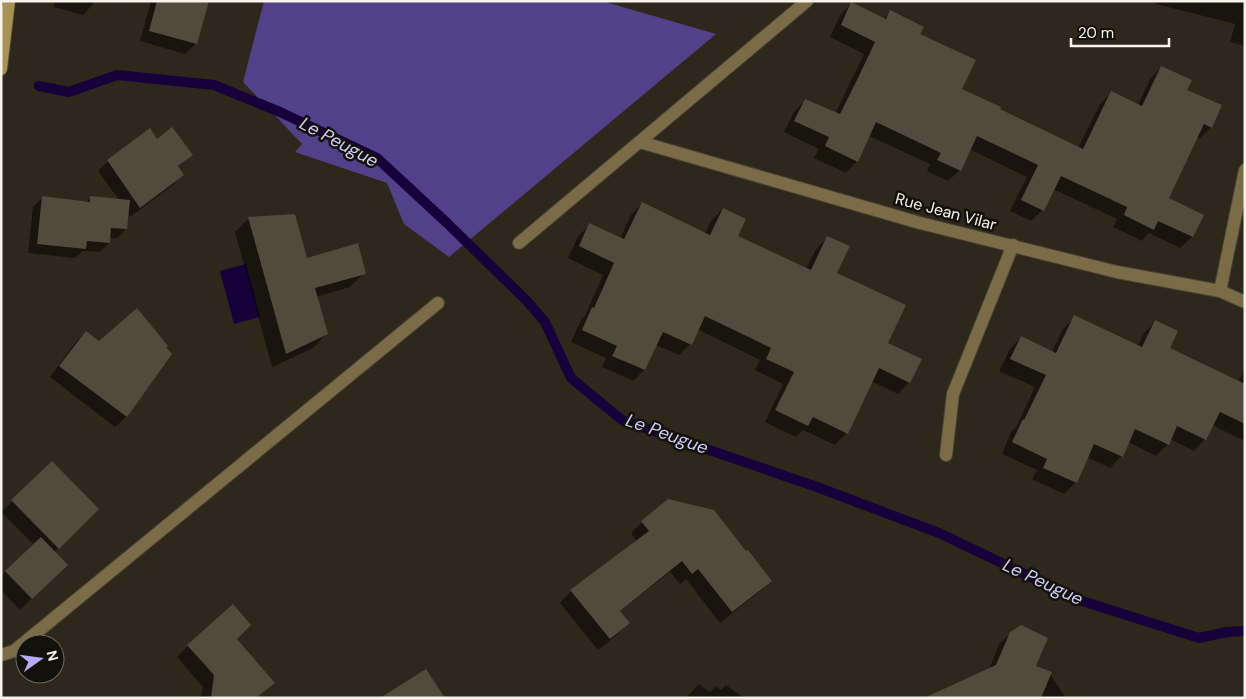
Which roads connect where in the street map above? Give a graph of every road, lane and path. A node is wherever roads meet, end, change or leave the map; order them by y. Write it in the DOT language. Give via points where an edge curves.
graph roads {
  1 [pos="9,1"];
  2 [pos="807,1"];
  3 [pos="1,69"];
  4 [pos="640,142"];
  5 [pos="1245,170"];
  6 [pos="519,243"];
  7 [pos="1013,245"];
  8 [pos="1220,291"];
  9 [pos="1245,302"];
  10 [pos="438,303"];
  11 [pos="946,455"];
  12 [pos="1,655"];
  1 -- 3 [label="street"];
  2 -- 4 [label="street"];
  4 -- 6 [label="street"];
  4 -- 7 [label="street, Rue Jean Vilar" via="920,223"];
  5 -- 8 [label="street"];
  7 -- 8 [label="street, Rue Jean Vilar" via="1117,272"];
  7 -- 11 [label="street" via="953,394"];
  8 -- 9 [label="street, Rue Jean Vilar"];
  10 -- 12 [label="street" via="14,650"];
}
